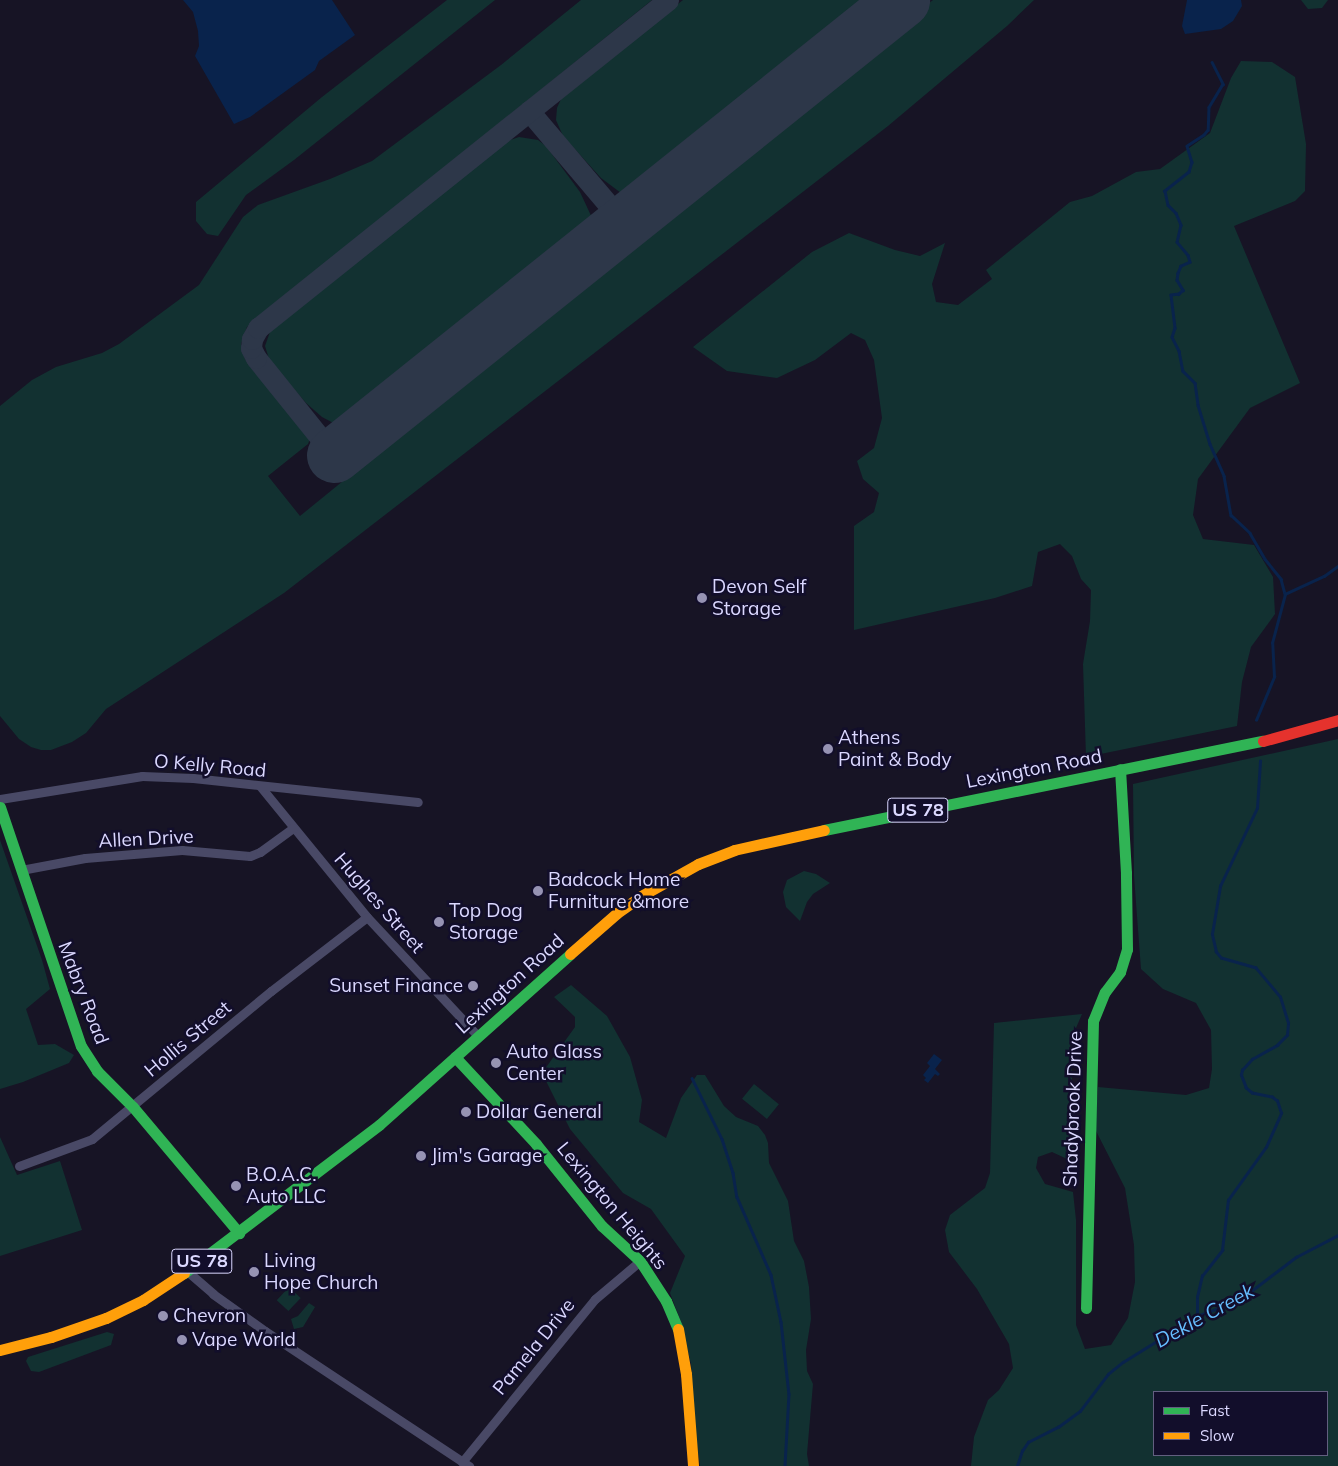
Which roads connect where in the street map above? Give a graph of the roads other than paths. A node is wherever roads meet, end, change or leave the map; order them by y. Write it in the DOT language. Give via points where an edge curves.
graph roads {
  1 [pos="1338,720"];
  2 [pos="1120,769"];
  3 [pos="260,786"];
  4 [pos="0,798"];
  5 [pos="418,802"];
  6 [pos="0,807"];
  7 [pos="293,828"];
  8 [pos="21,870"];
  9 [pos="367,917"];
  10 [pos="478,1036"];
  11 [pos="455,1057"];
  12 [pos="133,1107"];
  13 [pos="20,1166"];
  14 [pos="239,1233"];
  15 [pos="640,1261"];
  16 [pos="187,1271"];
  17 [pos="1086,1308"];
  18 [pos="0,1350"];
  19 [pos="466,1464"];
  20 [pos="693,1466"];
  1 -- 2 [label="main road, Lexington Road / US 78" via="1254,743"];
  2 -- 10 [label="main road, Lexington Road / US 78" via="813,831 715,857 669,879 617,913"];
  2 -- 17 [label="main road, Shadybrook Drive" via="1127,948 1120,972 1105,992 1093,1021"];
  3 -- 4 [label="street, O Kelly Road" via="142,776"];
  3 -- 5 [label="street, O Kelly Road"];
  3 -- 7 [label="street, Hughes Street"];
  6 -- 8 [label="main road, Mabry Road"];
  7 -- 8 [label="street, Allen Drive" via="250,856 182,850 85,858"];
  7 -- 9 [label="street, Hughes Street"];
  8 -- 12 [label="main road, Mabry Road" via="82,1046 97,1071"];
  9 -- 10 [label="street, Hughes Street"];
  9 -- 12 [label="street, Hollis Street" via="264,997"];
  10 -- 11 [label="main road, Lexington Road / US 78"];
  11 -- 14 [label="main road, Lexington Road / US 78" via="379,1125"];
  11 -- 15 [label="main road, Lexington Heights" via="536,1144 597,1220"];
  12 -- 13 [label="street, Hollis Street" via="87,1142"];
  12 -- 14 [label="main road, Mabry Road"];
  14 -- 16 [label="main road, Lexington Road / US 78"];
  15 -- 19 [label="street, Pamela Drive" via="595,1298"];
  15 -- 20 [label="main road, Lexington Heights" via="677,1324 686,1374"];
  16 -- 18 [label="main road, Lexington Road / US 78" via="143,1300 106,1318"];
  16 -- 19 [label="street" via="266,1332"];
}
